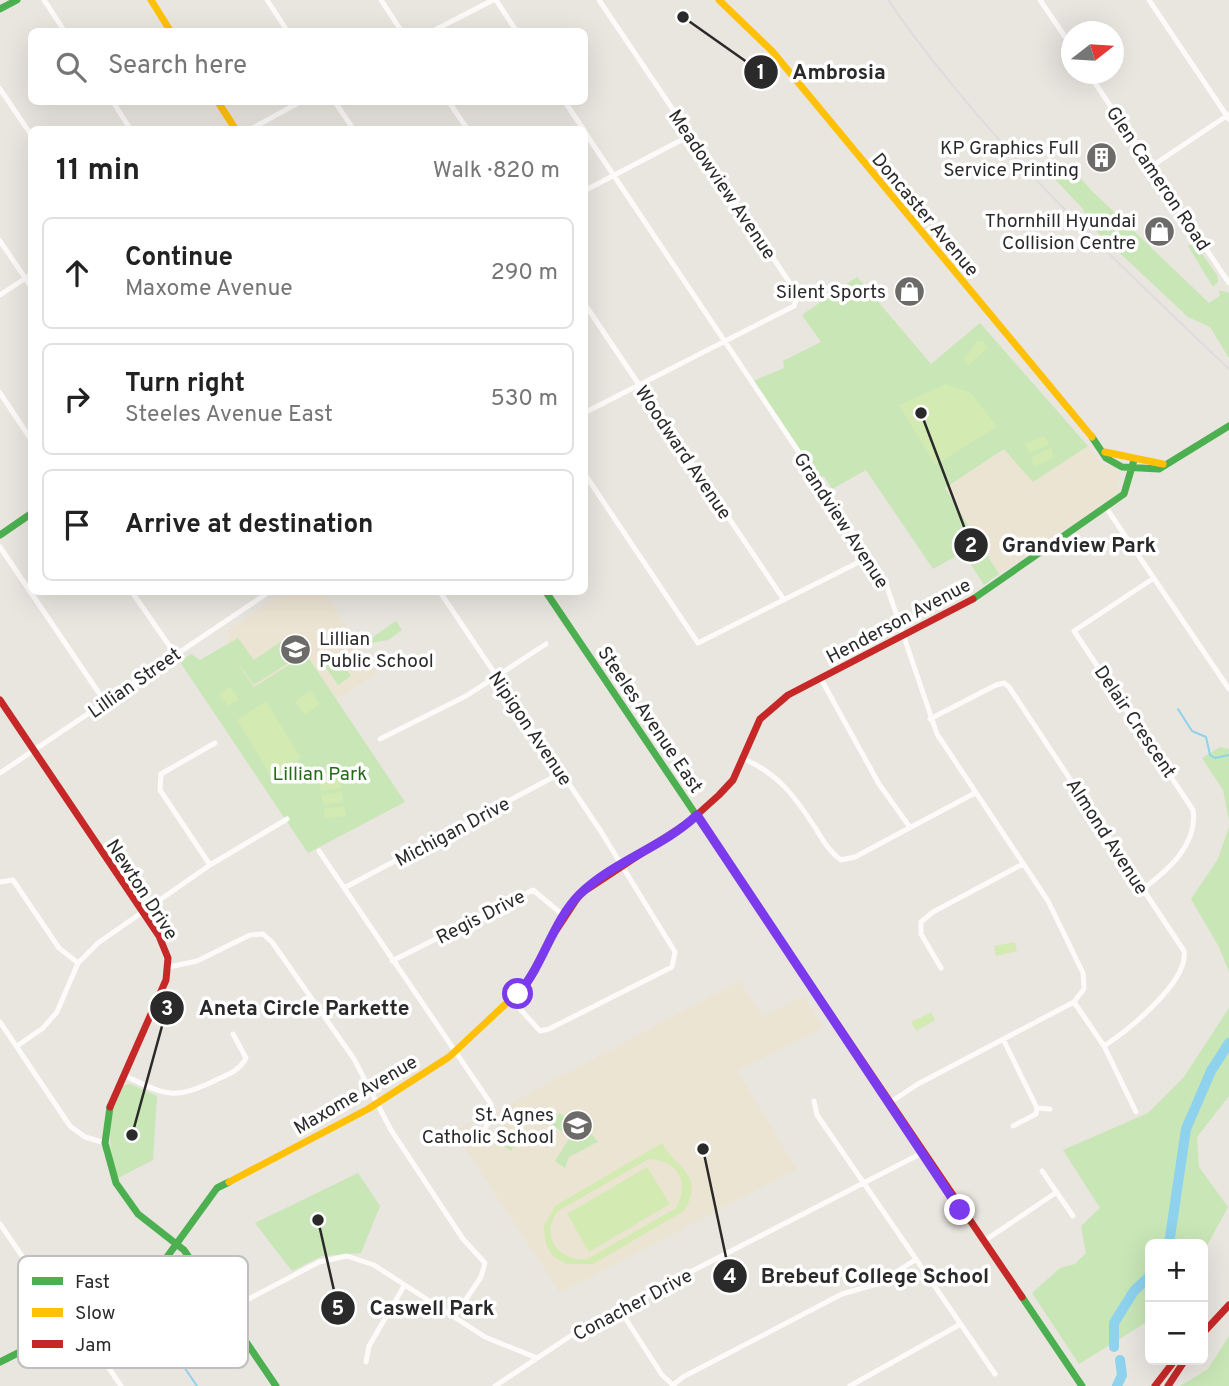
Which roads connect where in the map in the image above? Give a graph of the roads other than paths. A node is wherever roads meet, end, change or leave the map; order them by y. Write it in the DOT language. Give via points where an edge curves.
graph roads {
  1 [pos="17,0"];
  2 [pos="44,0"];
  3 [pos="151,0"];
  4 [pos="267,0"];
  5 [pos="381,0"];
  6 [pos="495,0"];
  7 [pos="599,0"];
  8 [pos="719,0"];
  9 [pos="1040,0"];
  10 [pos="1149,0"];
  11 [pos="0,9"];
  12 [pos="62,28"];
  13 [pos="169,28"];
  14 [pos="285,28"];
  15 [pos="399,28"];
  16 [pos="440,28"];
  17 [pos="514,28"];
  18 [pos="1061,31"];
  19 [pos="1097,84"];
  20 [pos="0,89"];
  21 [pos="115,105"];
  22 [pos="220,105"];
  23 [pos="295,105"];
  24 [pos="337,105"];
  25 [pos="451,105"];
  26 [pos="567,105"];
  27 [pos="1228,116"];
  28 [pos="128,126"];
  29 [pos="233,126"];
  30 [pos="256,126"];
  31 [pos="351,126"];
  32 [pos="465,126"];
  33 [pos="581,126"];
  34 [pos="28,130"];
  35 [pos="588,136"];
  36 [pos="689,136"];
  37 [pos="1152,166"];
  38 [pos="614,175"];
  39 [pos="588,189"];
  40 [pos="0,241"];
  41 [pos="28,277"];
  42 [pos="25,279"];
  43 [pos="28,283"];
  44 [pos="1229,283"];
  45 [pos="0,295"];
  46 [pos="588,309"];
  47 [pos="725,342"];
  48 [pos="640,386"];
  49 [pos="0,393"];
  50 [pos="588,411"];
  51 [pos="1229,426"];
  52 [pos="28,435"];
  53 [pos="1105,452"];
  54 [pos="1134,460"];
  55 [pos="1163,464"];
  56 [pos="1133,470"];
  57 [pos="588,479"];
  58 [pos="1107,509"];
  59 [pos="28,516"];
  60 [pos="0,535"];
  61 [pos="0,547"];
  62 [pos="869,556"];
  63 [pos="1154,578"];
  64 [pos="28,588"];
  65 [pos="33,595"];
  66 [pos="134,595"];
  67 [pos="264,595"];
  68 [pos="442,595"];
  69 [pos="548,595"];
  70 [pos="784,600"];
  71 [pos="905,636"];
  72 [pos="546,644"];
  73 [pos="175,654"];
  74 [pos="496,676"];
  75 [pos="821,679"];
  76 [pos="1229,689"];
  77 [pos="0,700"];
  78 [pos="105,702"];
  79 [pos="930,719"];
  80 [pos="380,738"];
  81 [pos="215,743"];
  82 [pos="34,750"];
  83 [pos="744,759"];
  84 [pos="0,773"];
  85 [pos="561,773"];
  86 [pos="975,793"];
  87 [pos="697,815"];
  88 [pos="286,819"];
  89 [pos="909,826"];
  90 [pos="319,851"];
  91 [pos="1023,864"];
  92 [pos="210,865"];
  93 [pos="621,865"];
  94 [pos="0,881"];
  95 [pos="344,888"];
  96 [pos="1143,889"];
  97 [pos="142,913"];
  98 [pos="563,915"];
  99 [pos="392,961"];
  100 [pos="78,963"];
  101 [pos="169,967"];
  102 [pos="942,968"];
  103 [pos="512,1000"];
  104 [pos="1074,1002"];
  105 [pos="0,1023"];
  106 [pos="233,1034"];
  107 [pos="1003,1039"];
  108 [pos="17,1046"];
  109 [pos="1104,1046"];
  110 [pos="453,1051"];
  111 [pos="123,1076"];
  112 [pos="814,1101"];
  113 [pos="890,1103"];
  114 [pos="376,1104"];
  115 [pos="1037,1108"];
  116 [pos="1050,1109"];
  117 [pos="1136,1112"];
  118 [pos="1013,1126"];
  119 [pos="483,1133"];
  120 [pos="105,1143"];
  121 [pos="922,1153"];
  122 [pos="1042,1171"];
  123 [pos="864,1184"];
  124 [pos="1057,1192"];
  125 [pos="1073,1216"];
  126 [pos="0,1224"];
  127 [pos="982,1242"];
  128 [pos="175,1244"];
  129 [pos="22,1256"];
  130 [pos="167,1256"];
  131 [pos="188,1256"];
  132 [pos="915,1260"];
  133 [pos="404,1286"];
  134 [pos="248,1300"];
  135 [pos="1229,1305"];
  136 [pos="620,1310"];
  137 [pos="454,1317"];
  138 [pos="959,1325"];
  139 [pos="1208,1328"];
  140 [pos="248,1344"];
  141 [pos="18,1353"];
  142 [pos="537,1358"];
  143 [pos="0,1362"];
  144 [pos="366,1362"];
  145 [pos="1171,1365"];
  146 [pos="1182,1365"];
  147 [pos="109,1368"];
  148 [pos="995,1374"];
  149 [pos="121,1386"];
  150 [pos="276,1386"];
  151 [pos="495,1386"];
  152 [pos="850,1386"];
  153 [pos="1082,1386"];
  154 [pos="1155,1386"];
  155 [pos="1168,1386"];
  1 -- 11 [label="street"];
  2 -- 12 [label="street"];
  3 -- 13 [label="street"];
  4 -- 14 [label="street"];
  5 -- 15 [label="street"];
  6 -- 16 [label="street"];
  6 -- 17 [label="street"];
  7 -- 36 [label="street, Meadowview Avenue"];
  8 -- 53 [label="street, Doncaster Avenue" via="772,51"];
  9 -- 18 [label="street"];
  10 -- 27 [label="street"];
  19 -- 37 [label="street, Glen Cameron Road"];
  20 -- 34 [label="street"];
  21 -- 28 [label="street"];
  22 -- 29 [label="street"];
  23 -- 30 [label="street"];
  24 -- 31 [label="street"];
  25 -- 32 [label="street"];
  26 -- 33 [label="street, Grandview Avenue"];
  27 -- 37 [label="street"];
  35 -- 38 [label="street, Grandview Avenue"];
  36 -- 38 [label="street"];
  36 -- 47 [label="street, Meadowview Avenue" via="797,295 794,306"];
  37 -- 44 [label="street, Glen Cameron Road"];
  38 -- 39 [label="street"];
  38 -- 47 [label="street, Grandview Avenue"];
  40 -- 42 [label="street"];
  41 -- 42 [label="street"];
  42 -- 43 [label="street"];
  42 -- 45 [label="street"];
  46 -- 48 [label="street, Woodward Avenue"];
  47 -- 48 [label="street, Meadowview Avenue"];
  47 -- 62 [label="street, Grandview Avenue"];
  48 -- 50 [label="street, Meadowview Avenue"];
  48 -- 70 [label="street, Woodward Avenue"];
  49 -- 52 [label="street"];
  51 -- 55 [label="street" via="1191,452"];
  53 -- 54 [label="street"];
  53 -- 56 [label="street, Doncaster Avenue" via="1107,458"];
  54 -- 55 [label="street"];
  54 -- 56 [label="street, Henderson Avenue"];
  55 -- 56 [label="street" via="1159,469"];
  56 -- 58 [label="street, Henderson Avenue" via="1124,494"];
  57 -- 70 [label="street" via="698,643"];
  58 -- 63 [label="street"];
  58 -- 71 [label="street, Henderson Avenue" via="968,602"];
  59 -- 60 [label="street"];
  61 -- 64 [label="street"];
  62 -- 70 [label="street"];
  62 -- 71 [label="street, Grandview Avenue" via="889,590"];
  63 -- 76 [label="street"];
  63 -- 96 [label="street, Delair Crescent" via="1074,631 1193,810 1191,835 1172,865"];
  65 -- 78 [label="street"];
  66 -- 73 [label="street"];
  67 -- 73 [label="street, Lillian Street"];
  68 -- 74 [label="street, Nipigon Avenue"];
  69 -- 87 [label="street, Steeles Avenue East"];
  71 -- 75 [label="street, Henderson Avenue"];
  71 -- 79 [label="street, Grandview Avenue"];
  72 -- 74 [label="street"];
  73 -- 78 [label="street, Lillian Street"];
  74 -- 80 [label="street"];
  74 -- 85 [label="street, Nipigon Avenue"];
  75 -- 83 [label="street, Henderson Avenue" via="768,710 754,729"];
  75 -- 89 [label="street" via="879,784"];
  77 -- 82 [label="street, Newton Drive"];
  78 -- 82 [label="street, Lillian Street"];
  79 -- 86 [label="street, Grandview Avenue"];
  79 -- 96 [label="street, Almond Avenue" via="996,685 1009,687"];
  81 -- 92 [label="street" via="161,774 160,790"];
  82 -- 84 [label="street, Lillian Street"];
  82 -- 97 [label="street, Newton Drive"];
  83 -- 87 [label="street, Henderson Avenue" via="733,780"];
  83 -- 89 [label="street" via="765,768 790,791 841,860 855,857"];
  85 -- 93 [label="street, Nipigon Avenue"];
  85 -- 95 [label="street, Michigan Drive"];
  86 -- 89 [label="street"];
  86 -- 91 [label="street, Grandview Avenue"];
  87 -- 93 [label="street, Maxome Avenue"];
  87 -- 113 [label="street, Steeles Avenue East"];
  88 -- 92 [label="street"];
  90 -- 95 [label="street"];
  91 -- 102 [label="street" via="921,922 921,934"];
  91 -- 104 [label="street, Grandview Avenue" via="1083,973 1084,989"];
  92 -- 97 [label="street"];
  93 -- 98 [label="street, Maxome Avenue" via="580,894"];
  93 -- 103 [label="street, Nipigon Avenue" via="675,952 672,967 540,1031"];
  94 -- 100 [label="street" via="13,880 59,948"];
  95 -- 99 [label="street"];
  96 -- 109 [label="street, Almond Avenue" via="1184,951 1185,960 1139,1023"];
  97 -- 100 [label="street"];
  97 -- 101 [label="street, Newton Drive" via="164,946"];
  98 -- 99 [label="street, Regis Drive" via="533,890"];
  98 -- 103 [label="street, Maxome Avenue" via="538,967"];
  99 -- 110 [label="street"];
  100 -- 108 [label="street" via="57,1012"];
  101 -- 111 [label="street, Newton Drive"];
  101 -- 114 [label="street" via="197,961 250,935 263,934 354,1059"];
  103 -- 110 [label="street, Maxome Avenue"];
  104 -- 107 [label="street"];
  104 -- 109 [label="street"];
  105 -- 108 [label="street"];
  106 -- 111 [label="street" via="246,1058 240,1068 196,1090 181,1095 163,1093"];
  107 -- 113 [label="street"];
  107 -- 115 [label="street"];
  108 -- 120 [label="street" via="70,1126 85,1138"];
  109 -- 117 [label="street"];
  110 -- 114 [label="street, Maxome Avenue"];
  110 -- 119 [label="street" via="491,1104 493,1112"];
  111 -- 120 [label="street, Newton Drive" via="111,1103"];
  112 -- 123 [label="street" via="817,1115"];
  113 -- 121 [label="street, Steeles Avenue East"];
  114 -- 128 [label="street, Maxome Avenue" via="217,1188"];
  114 -- 137 [label="street" via="463,1238 485,1263 481,1277"];
  115 -- 116 [label="street"];
  115 -- 118 [label="street" via="1035,1114"];
  120 -- 128 [label="street, Newton Drive" via="112,1176 125,1197 146,1222"];
  121 -- 123 [label="street, Conacher Drive"];
  121 -- 127 [label="street, Steeles Avenue East"];
  122 -- 124 [label="street"];
  123 -- 132 [label="street"];
  123 -- 136 [label="street, Conacher Drive"];
  124 -- 125 [label="street"];
  124 -- 127 [label="street"];
  126 -- 129 [label="street"];
  127 -- 153 [label="street, Steeles Avenue East"];
  128 -- 130 [label="street, Maxome Avenue"];
  128 -- 131 [label="street, Newton Drive"];
  132 -- 136 [label="street" via="877,1284 842,1294 673,1385"];
  132 -- 138 [label="street"];
  133 -- 134 [label="street" via="360,1259 332,1258"];
  133 -- 137 [label="street"];
  133 -- 144 [label="street" via="369,1346"];
  135 -- 139 [label="street"];
  136 -- 142 [label="street, Conacher Drive" via="587,1325"];
  137 -- 142 [label="street" via="485,1337"];
  138 -- 148 [label="street"];
  138 -- 152 [label="street"];
  140 -- 150 [label="street, Newton Drive"];
  141 -- 143 [label="street, Maxome Avenue"];
  142 -- 151 [label="street, Conacher Drive"];
  145 -- 154 [label="street"];
  146 -- 155 [label="street"];
  147 -- 149 [label="street"];
}
